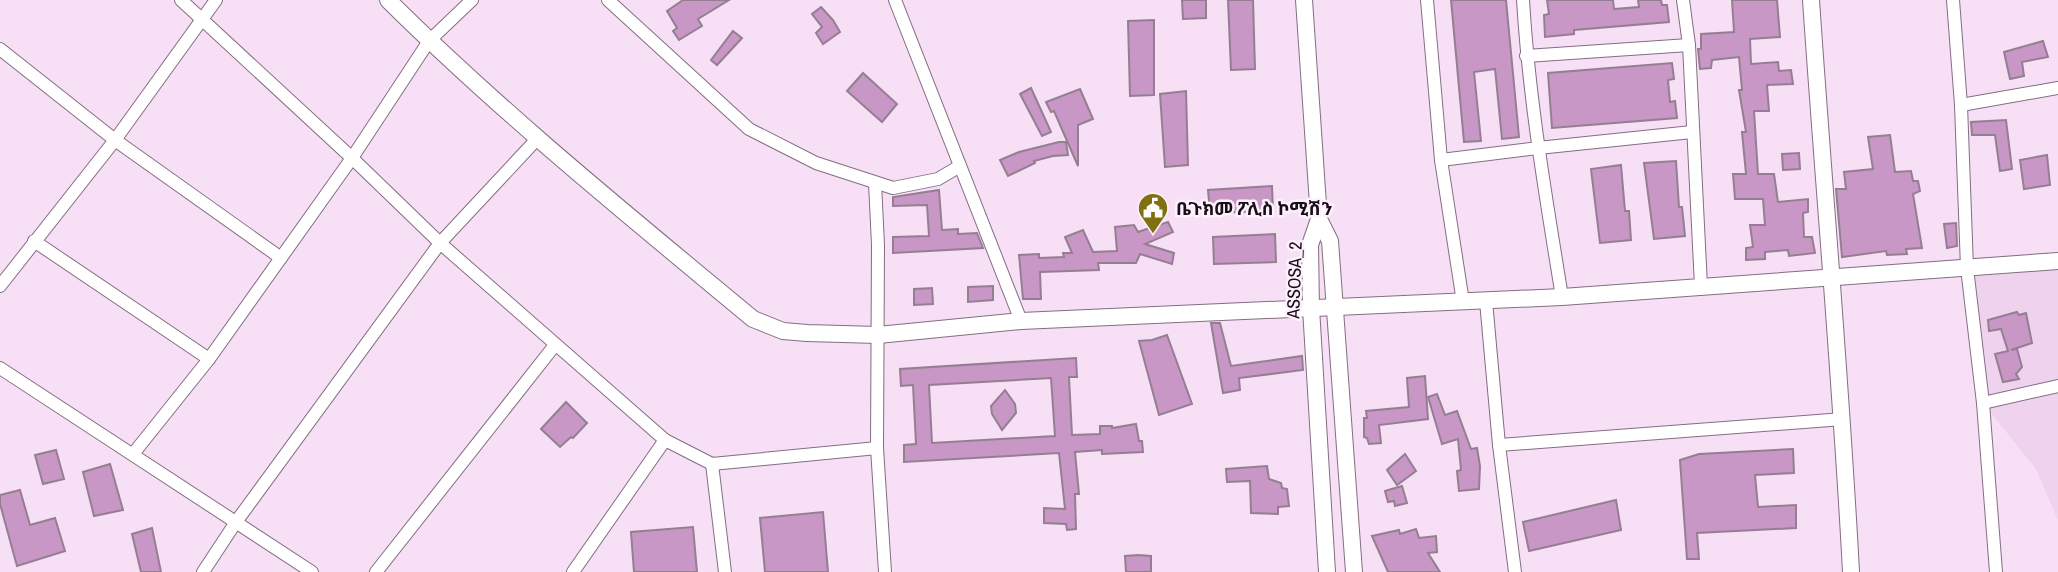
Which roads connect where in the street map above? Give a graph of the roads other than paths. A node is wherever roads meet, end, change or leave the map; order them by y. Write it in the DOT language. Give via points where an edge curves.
graph roads {
  1 [pos="181,0"];
  2 [pos="216,0"];
  3 [pos="388,0"];
  4 [pos="472,0"];
  5 [pos="608,0"];
  6 [pos="895,0"];
  7 [pos="1304,0"];
  8 [pos="1427,0"];
  9 [pos="1523,0"];
  10 [pos="1683,0"];
  11 [pos="1811,0"];
  12 [pos="1953,0"];
  13 [pos="201,18"];
  14 [pos="429,41"];
  15 [pos="1689,45"];
  16 [pos="0,49"];
  17 [pos="1526,56"];
  18 [pos="2058,88"];
  19 [pos="1961,105"];
  20 [pos="1692,132"];
  21 [pos="537,139"];
  22 [pos="115,140"];
  23 [pos="1538,148"];
  24 [pos="352,159"];
  25 [pos="1441,160"];
  26 [pos="960,166"];
  27 [pos="875,183"];
  28 [pos="1319,219"];
  29 [pos="33,241"];
  30 [pos="440,243"];
  31 [pos="281,258"];
  32 [pos="2058,261"];
  33 [pos="1967,268"];
  34 [pos="1830,279"];
  35 [pos="0,286"];
  36 [pos="1701,286"];
  37 [pos="1562,297"];
  38 [pos="1486,300"];
  39 [pos="1463,302"];
  40 [pos="1335,306"];
  41 [pos="1311,308"];
  42 [pos="1021,321"];
  43 [pos="878,335"];
  44 [pos="555,345"];
  45 [pos="209,359"];
  46 [pos="0,368"];
  47 [pos="2058,386"];
  48 [pos="1983,403"];
  49 [pos="1843,419"];
  50 [pos="665,440"];
  51 [pos="1499,446"];
  52 [pos="877,448"];
  53 [pos="133,454"];
  54 [pos="712,464"];
  55 [pos="236,522"];
  56 [pos="203,572"];
  57 [pos="312,572"];
  58 [pos="376,572"];
  59 [pos="573,572"];
  60 [pos="725,572"];
  61 [pos="885,572"];
  62 [pos="1327,572"];
  63 [pos="1354,572"];
  64 [pos="1516,572"];
  65 [pos="1851,572"];
  66 [pos="1996,572"];
  1 -- 13 [label="street"];
  2 -- 13 [label="street"];
  3 -- 14 [label="street"];
  4 -- 14 [label="street"];
  5 -- 27 [label="street" via="750,129 816,163"];
  6 -- 26 [label="street"];
  7 -- 28 [label="street"];
  8 -- 25 [label="street"];
  9 -- 17 [label="street"];
  10 -- 15 [label="street"];
  11 -- 34 [label="street"];
  12 -- 19 [label="street"];
  13 -- 22 [label="street"];
  13 -- 24 [label="street"];
  14 -- 21 [label="street"];
  14 -- 24 [label="street"];
  15 -- 17 [label="street"];
  15 -- 20 [label="street"];
  16 -- 22 [label="street"];
  17 -- 23 [label="street"];
  18 -- 19 [label="street"];
  19 -- 33 [label="street"];
  20 -- 23 [label="street"];
  20 -- 36 [label="street"];
  21 -- 30 [label="street"];
  21 -- 43 [label="street" via="753,319 783,331"];
  22 -- 29 [label="street"];
  22 -- 31 [label="street"];
  23 -- 25 [label="street"];
  23 -- 37 [label="street"];
  24 -- 30 [label="street"];
  24 -- 31 [label="street"];
  25 -- 39 [label="street"];
  26 -- 27 [label="street" via="938,179 894,188"];
  26 -- 42 [label="street"];
  27 -- 43 [label="street"];
  28 -- 40 [label="street, ASSOSA_2" via="1330,241"];
  28 -- 41 [label="street, ASSOSA_2" via="1310,244"];
  29 -- 35 [label="street"];
  29 -- 45 [label="street"];
  30 -- 44 [label="street"];
  30 -- 55 [label="street"];
  31 -- 45 [label="street"];
  32 -- 33 [label="street"];
  33 -- 34 [label="street"];
  33 -- 48 [label="street"];
  34 -- 36 [label="street"];
  34 -- 49 [label="street"];
  36 -- 37 [label="street"];
  37 -- 38 [label="street"];
  38 -- 39 [label="street"];
  38 -- 51 [label="street"];
  39 -- 40 [label="street"];
  40 -- 41 [label="street"];
  40 -- 63 [label="street, ASSOSA_2"];
  41 -- 42 [label="street"];
  41 -- 62 [label="street, ASSOSA_2"];
  42 -- 43 [label="street"];
  43 -- 52 [label="street"];
  44 -- 50 [label="street"];
  44 -- 58 [label="street"];
  45 -- 53 [label="street"];
  46 -- 53 [label="street"];
  47 -- 48 [label="street"];
  48 -- 66 [label="street"];
  49 -- 51 [label="street"];
  49 -- 65 [label="street"];
  50 -- 54 [label="street"];
  50 -- 59 [label="street"];
  51 -- 64 [label="street"];
  52 -- 54 [label="street"];
  52 -- 61 [label="street"];
  53 -- 55 [label="street"];
  54 -- 60 [label="street"];
  55 -- 56 [label="street"];
  55 -- 57 [label="street"];
}
